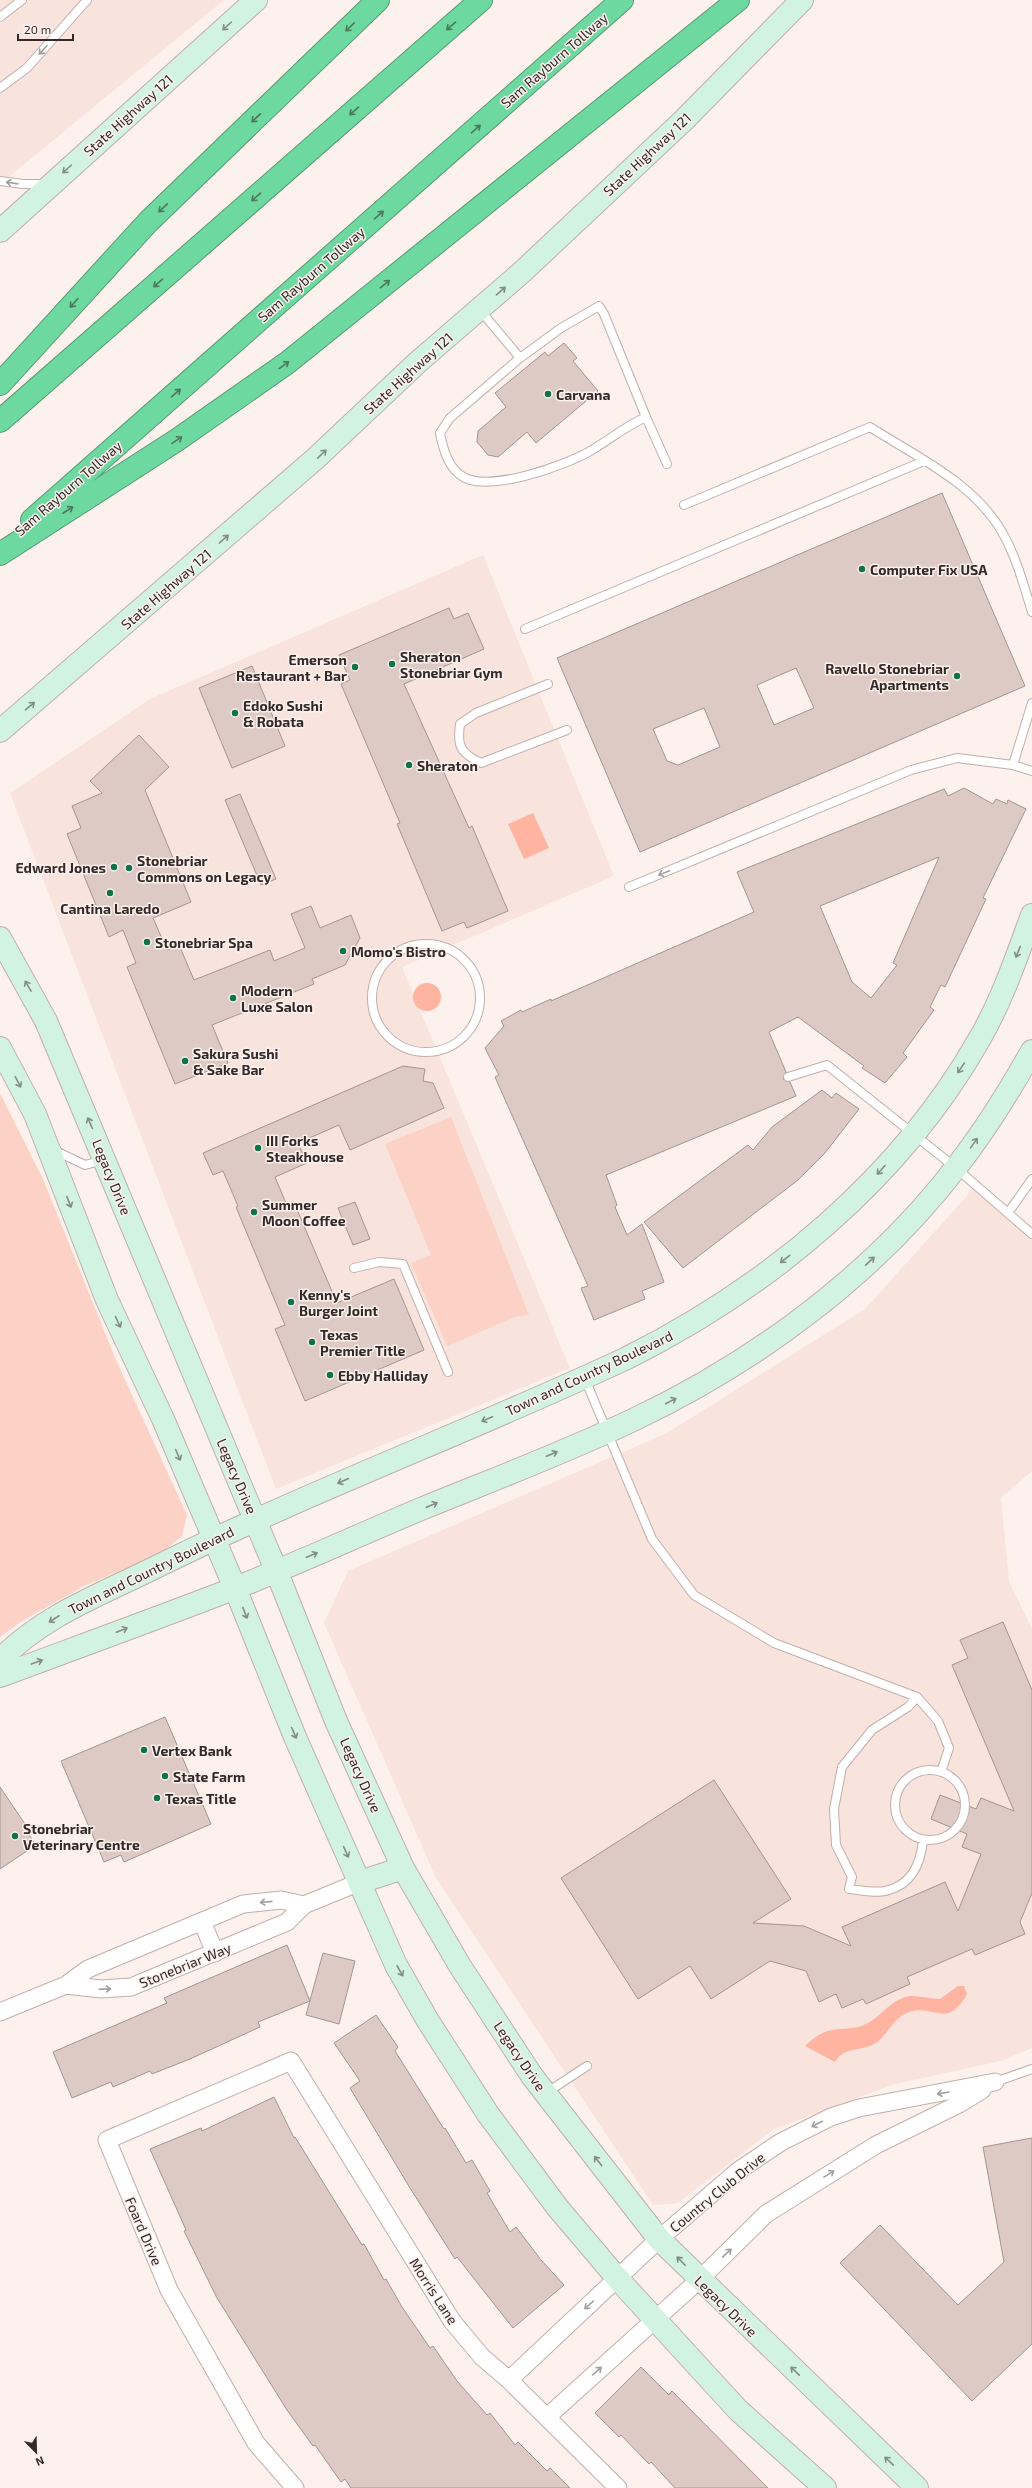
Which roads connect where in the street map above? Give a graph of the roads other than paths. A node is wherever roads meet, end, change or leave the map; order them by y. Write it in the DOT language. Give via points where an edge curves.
graph roads {
  1 [pos="22,0"];
  2 [pos="87,0"];
  3 [pos="256,0"];
  4 [pos="378,0"];
  5 [pos="481,0"];
  6 [pos="622,0"];
  7 [pos="738,0"];
  8 [pos="802,0"];
  9 [pos="0,17"];
  10 [pos="0,88"];
  11 [pos="0,181"];
  12 [pos="51,184"];
  13 [pos="0,231"];
  14 [pos="479,309"];
  15 [pos="520,358"];
  16 [pos="0,384"];
  17 [pos="646,416"];
  18 [pos="0,421"];
  19 [pos="924,461"];
  20 [pos="667,464"];
  21 [pos="684,505"];
  22 [pos="0,548"];
  23 [pos="0,554"];
  24 [pos="1032,612"];
  25 [pos="525,630"];
  26 [pos="548,684"];
  27 [pos="1032,703"];
  28 [pos="567,730"];
  29 [pos="0,731"];
  30 [pos="1013,765"];
  31 [pos="1032,771"];
  32 [pos="629,887"];
  33 [pos="1032,915"];
  34 [pos="0,938"];
  35 [pos="0,1048"];
  36 [pos="448,1048"];
  37 [pos="1032,1051"];
  38 [pos="788,1077"];
  39 [pos="35,1114"];
  40 [pos="913,1133"];
  41 [pos="104,1159"];
  42 [pos="956,1168"];
  43 [pos="1032,1179"];
  44 [pos="1008,1213"];
  45 [pos="1032,1234"];
  46 [pos="354,1268"];
  47 [pos="448,1372"];
  48 [pos="584,1378"];
  49 [pos="606,1432"];
  50 [pos="255,1520"];
  51 [pos="214,1538"];
  52 [pos="276,1570"];
  53 [pos="235,1588"];
  54 [pos="0,1660"];
  55 [pos="0,1676"];
  56 [pos="917,1697"];
  57 [pos="941,1772"];
  58 [pos="923,1840"];
  59 [pos="403,1868"];
  60 [pos="360,1882"];
  61 [pos="304,1906"];
  62 [pos="202,1921"];
  63 [pos="214,1953"];
  64 [pos="66,1985"];
  65 [pos="0,2012"];
  66 [pos="292,2060"];
  67 [pos="587,2066"];
  68 [pos="1032,2069"];
  69 [pos="995,2082"];
  70 [pos="546,2094"];
  71 [pos="659,2239"];
  72 [pos="618,2279"];
  73 [pos="699,2280"];
  74 [pos="653,2320"];
  75 [pos="509,2380"];
  76 [pos="547,2417"];
  77 [pos="295,2488"];
  78 [pos="618,2488"];
  79 [pos="826,2488"];
  80 [pos="917,2488"];
  1 -- 9 [label="lane"];
  2 -- 10 [label="lane, one-way" via="27,68"];
  3 -- 12 [label="main road, State Highway 121, one-way"];
  4 -- 16 [label="highway, one-way" via="148,222"];
  5 -- 18 [label="highway, one-way"];
  22 -- 6 [label="highway, Sam Rayburn Tollway, one-way"];
  23 -- 7 [label="highway, one-way" via="177,440 287,363"];
  14 -- 8 [label="main road, State Highway 121, one-way" via="684,120"];
  12 -- 11 [label="lane, one-way"];
  12 -- 13 [label="main road, State Highway 121"];
  14 -- 15 [label="lane"];
  29 -- 14 [label="main road, State Highway 121, one-way" via="316,460 418,362"];
  15 -- 17 [label="lane" via="561,328 599,306"];
  15 -- 17 [label="lane" via="450,418 440,433 444,453 459,475 483,483 521,477 557,467 591,451 626,426"];
  17 -- 20 [label="lane"];
  19 -- 21 [label="lane" via="870,427"];
  19 -- 24 [label="lane" via="952,477 988,512 1003,533"];
  19 -- 25 [label="lane"];
  26 -- 28 [label="lane" via="476,713 460,724 458,741 466,756 481,763"];
  27 -- 30 [label="lane"];
  30 -- 31 [label="lane"];
  30 -- 32 [label="lane, one-way" via="957,758 911,770"];
  33 -- 40 [label="main road, Town and Country Boulevard, one-way" via="980,1039 936,1105"];
  41 -- 34 [label="main road, Legacy Drive, one-way" via="46,1021"];
  35 -- 39 [label="main road, one-way"];
  36 -- 36 [label="lane" via="461,1039 472,1026 478,1012 480,992 475,974 463,958 446,947 426,944 405,948 386,960 374,980 372,1002 378,1024 388,1038 408,1049 428,1052"];
  42 -- 37 [label="main road, one-way" via="1002,1102"];
  38 -- 40 [label="lane" via="828,1065"];
  39 -- 41 [label="lane" via="58,1152 85,1165"];
  39 -- 51 [label="main road, one-way" via="107,1300 163,1419"];
  40 -- 42 [label="lane"];
  40 -- 48 [label="main road, Town and Country Boulevard, one-way" via="854,1200 816,1235 750,1286 678,1332"];
  41 -- 50 [label="main road, Legacy Drive"];
  42 -- 44 [label="lane"];
  49 -- 42 [label="main road, one-way" via="686,1392 748,1355 794,1323 870,1260"];
  43 -- 44 [label="lane"];
  44 -- 45 [label="lane"];
  46 -- 47 [label="lane" via="379,1262 403,1264"];
  48 -- 49 [label="lane"];
  48 -- 50 [label="main road, Town and Country Boulevard, one-way"];
  52 -- 49 [label="main road, one-way"];
  49 -- 56 [label="lane" via="652,1539 694,1595 774,1643"];
  50 -- 51 [label="main road, Town and Country Boulevard"];
  50 -- 52 [label="main road, Legacy Drive"];
  51 -- 53 [label="main road"];
  51 -- 54 [label="main road, Town and Country Boulevard, one-way" via="62,1614 17,1642"];
  52 -- 53 [label="main road"];
  52 -- 59 [label="main road, Legacy Drive" via="336,1721"];
  55 -- 53 [label="main road, one-way"];
  53 -- 60 [label="main road, one-way" via="295,1737"];
  56 -- 57 [label="lane" via="938,1720 949,1748"];
  56 -- 58 [label="lane" via="908,1707 872,1730 842,1767 834,1809 836,1845 852,1878 848,1889 889,1890 912,1876 922,1855"];
  57 -- 58 [label="lane" via="959,1786 964,1797 962,1820 956,1829 946,1836 935,1840"];
  57 -- 58 [label="lane" via="929,1770 913,1775 901,1787 896,1797 895,1808 904,1829"];
  59 -- 60 [label="main road"];
  59 -- 70 [label="main road, Legacy Drive" via="460,1966"];
  60 -- 61 [label="street, Stonebriar Way"];
  60 -- 72 [label="main road, one-way" via="396,1965 484,2107 557,2207"];
  61 -- 62 [label="street, one-way" via="281,1900 243,1904"];
  61 -- 63 [label="street, Stonebriar Way" via="287,1922"];
  62 -- 63 [label="street"];
  62 -- 64 [label="street" via="88,1969"];
  64 -- 63 [label="street, Stonebriar Way, one-way" via="102,1989 131,1987"];
  64 -- 65 [label="street, Stonebriar Way"];
  66 -- 75 [label="street, Morris Lane" via="452,2321 482,2358"];
  66 -- 77 [label="street, Foard Drive" via="107,2140 168,2290 256,2443"];
  67 -- 70 [label="lane"];
  68 -- 69 [label="lane, Country Club Drive"];
  69 -- 71 [label="street, Country Club Drive, one-way" via="860,2108 830,2117 781,2142 738,2171"];
  73 -- 69 [label="street, Country Club Drive, one-way" via="766,2214 876,2145 959,2104"];
  71 -- 70 [label="main road, Legacy Drive, one-way"];
  71 -- 72 [label="street, Country Club Drive"];
  73 -- 71 [label="main road, Legacy Drive, one-way"];
  72 -- 74 [label="main road"];
  72 -- 75 [label="street, Country Club Drive, one-way"];
  73 -- 74 [label="street, Country Club Drive"];
  80 -- 73 [label="main road, Legacy Drive, one-way"];
  76 -- 74 [label="street, Country Club Drive, one-way"];
  74 -- 79 [label="main road" via="738,2410"];
  75 -- 76 [label="street, Morris Lane"];
  76 -- 78 [label="street, Morris Lane"];
}
